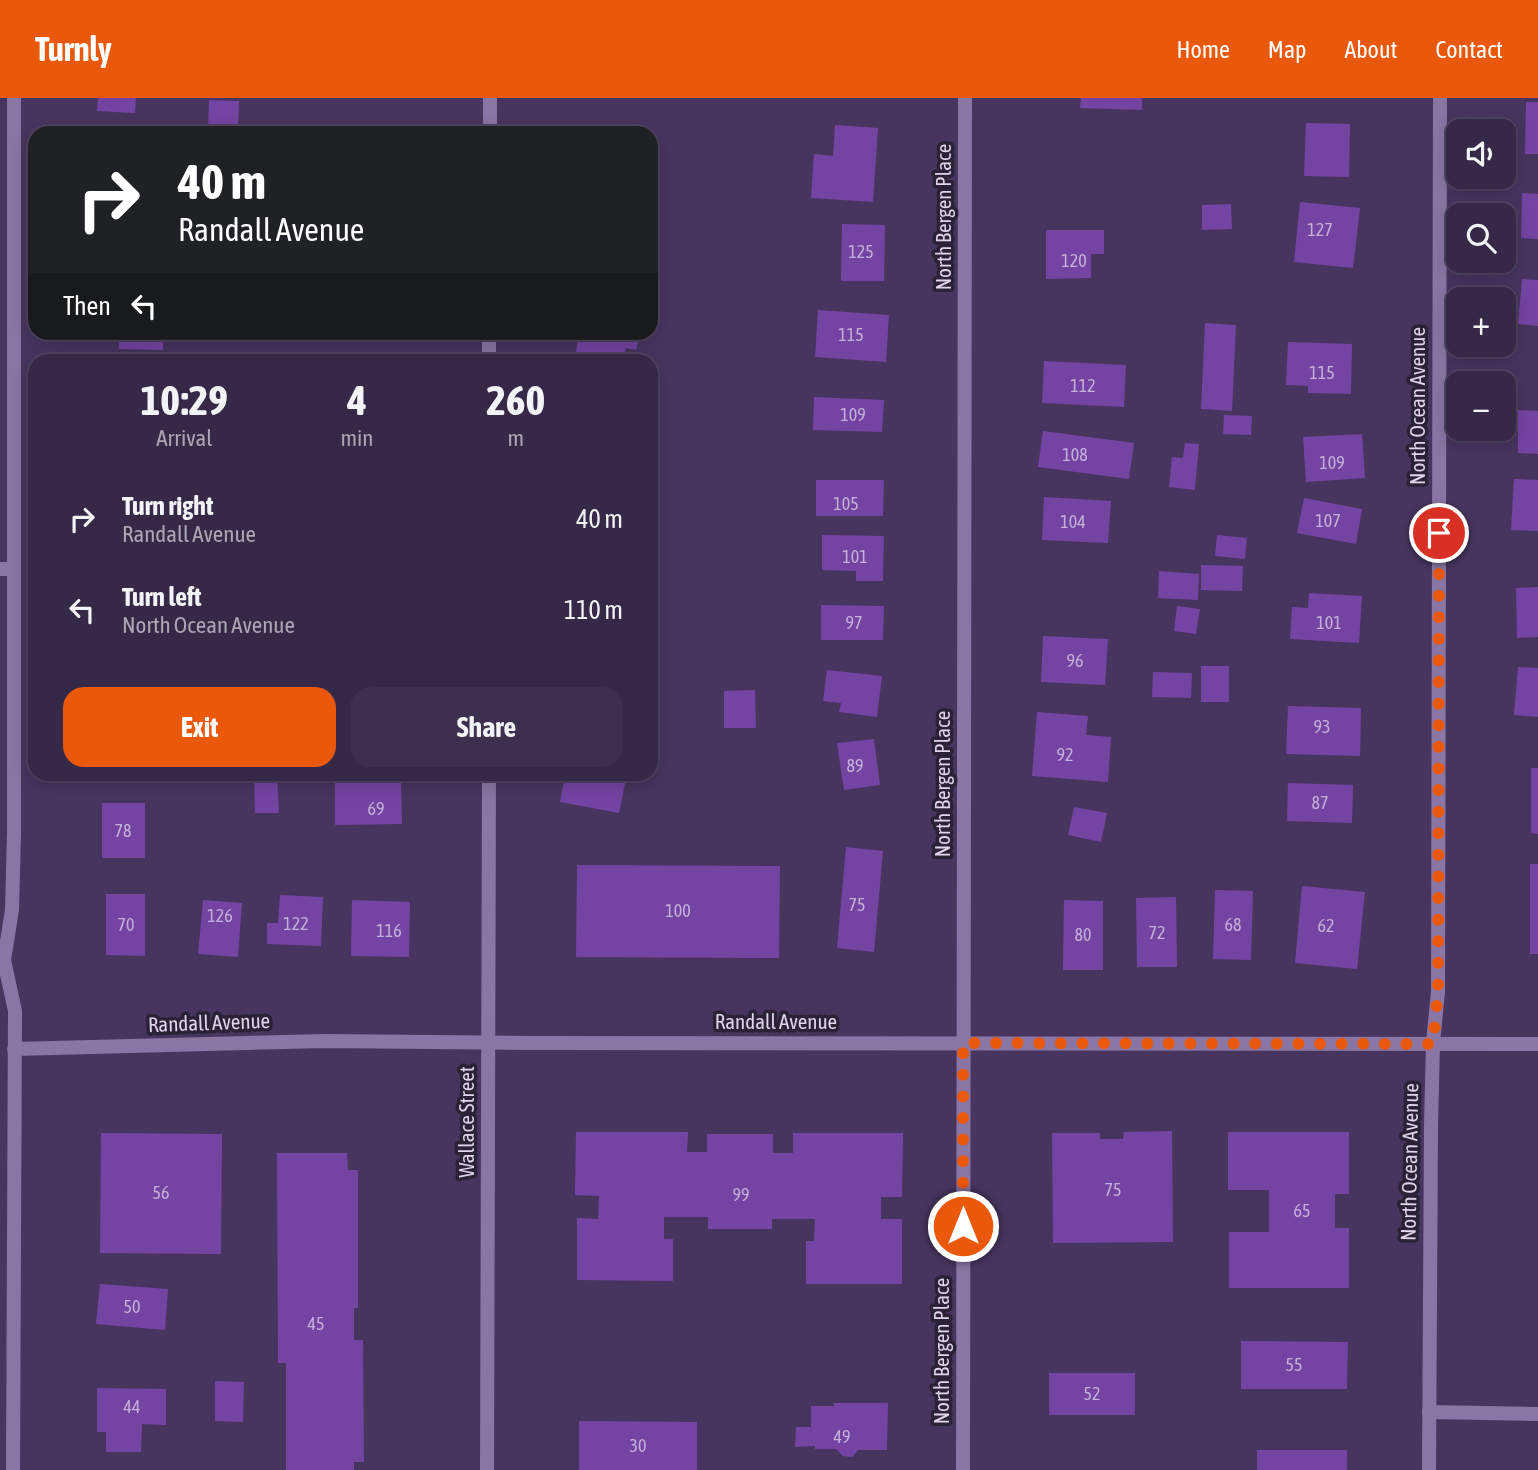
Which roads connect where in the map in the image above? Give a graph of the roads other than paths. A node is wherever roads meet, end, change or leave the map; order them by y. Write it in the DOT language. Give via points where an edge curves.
graph roads {
  1 [pos="14,98"];
  2 [pos="490,98"];
  3 [pos="965,98"];
  4 [pos="1440,98"];
  5 [pos="490,126"];
  6 [pos="7,569"];
  7 [pos="489,781"];
  8 [pos="2,959"];
  9 [pos="488,1043"];
  10 [pos="963,1043"];
  11 [pos="1433,1044"];
  12 [pos="1538,1044"];
  13 [pos="14,1049"];
  14 [pos="7,1171"];
  15 [pos="1429,1412"];
  16 [pos="1538,1414"];
  17 [pos="13,1470"];
  18 [pos="487,1470"];
  19 [pos="963,1470"];
  20 [pos="1429,1470"];
  1 -- 6 [label="street"];
  2 -- 5 [label="street"];
  3 -- 10 [label="street, North Bergen Place"];
  4 -- 11 [label="street, North Ocean Avenue" via="1438,992"];
  6 -- 8 [label="street" via="12,910"];
  7 -- 9 [label="street, Wallace Street"];
  8 -- 13 [label="street" via="15,1011"];
  9 -- 10 [label="street, Randall Avenue"];
  9 -- 13 [label="street, Randall Avenue" via="325,1041"];
  9 -- 18 [label="street, Wallace Street"];
  10 -- 11 [label="street, Randall Avenue"];
  10 -- 19 [label="street, North Bergen Place"];
  11 -- 12 [label="street, Randall Avenue"];
  11 -- 15 [label="street, North Ocean Avenue"];
  13 -- 14 [label="street"];
  14 -- 17 [label="street"];
  15 -- 16 [label="street"];
  15 -- 20 [label="street, North Ocean Avenue"];
}
